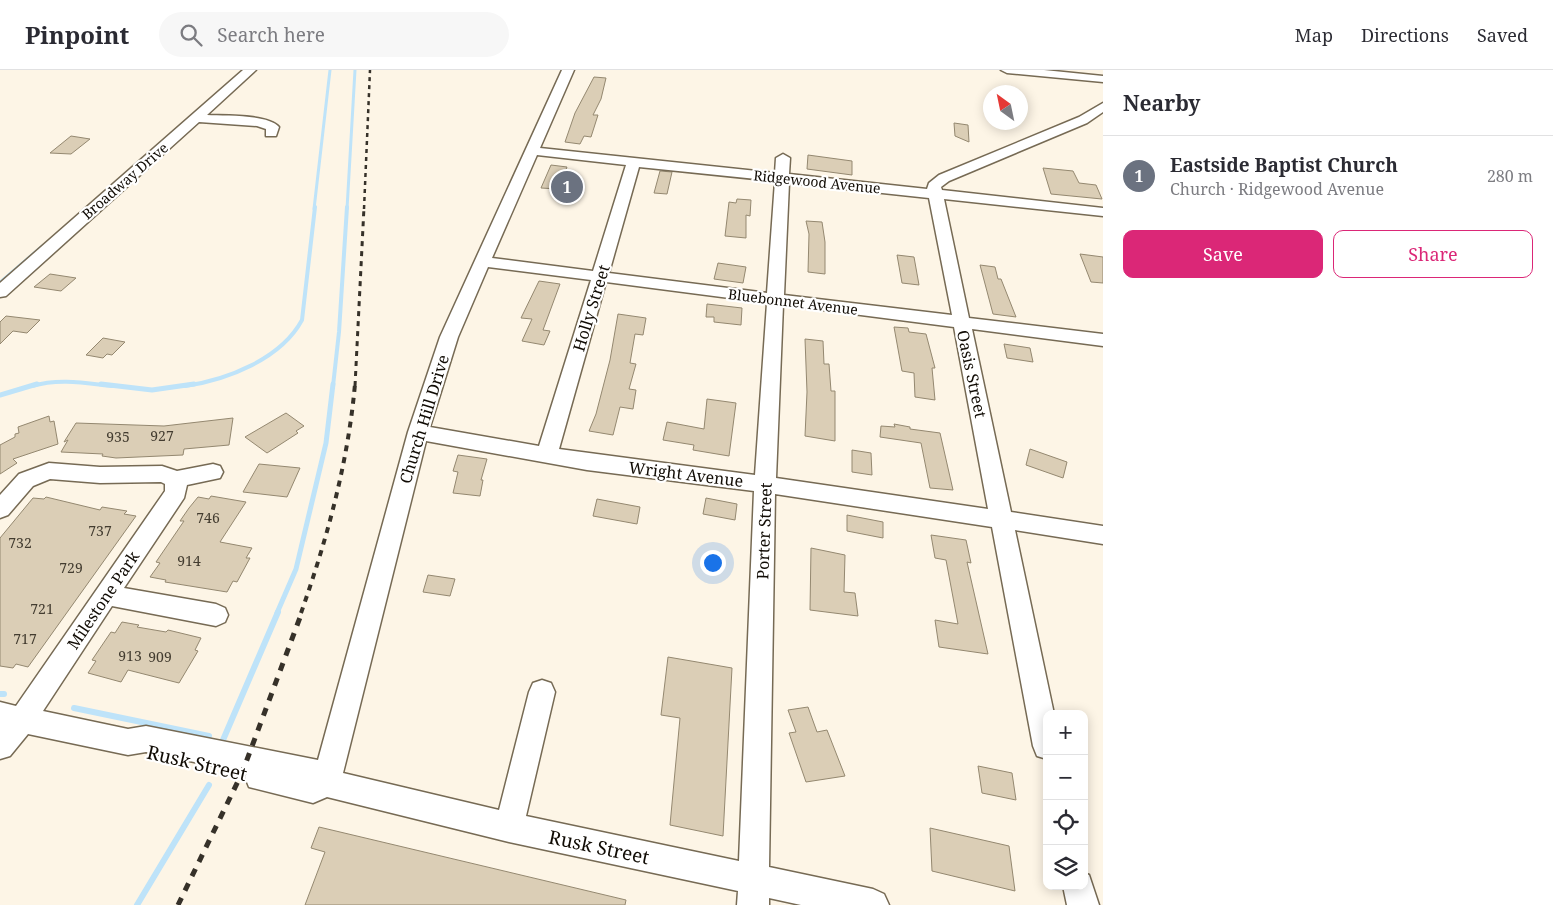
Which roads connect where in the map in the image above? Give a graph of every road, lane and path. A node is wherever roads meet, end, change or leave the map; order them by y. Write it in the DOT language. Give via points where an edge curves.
graph roads {
  1 [pos="250,70"];
  2 [pos="568,70"];
  3 [pos="1007,70"];
  4 [pos="1091,70"];
  5 [pos="1103,71"];
  6 [pos="1103,79"];
  7 [pos="1103,108"];
  8 [pos="196,118"];
  9 [pos="271,133"];
  10 [pos="532,151"];
  11 [pos="634,162"];
  12 [pos="782,168"];
  13 [pos="934,195"];
  14 [pos="1103,212"];
  15 [pos="483,262"];
  16 [pos="601,276"];
  17 [pos="0,292"];
  18 [pos="774,299"];
  19 [pos="961,323"];
  20 [pos="1103,340"];
  21 [pos="418,432"];
  22 [pos="547,454"];
  23 [pos="213,472"];
  24 [pos="176,479"];
  25 [pos="765,484"];
  26 [pos="0,509"];
  27 [pos="1002,520"];
  28 [pos="1103,535"];
  29 [pos="106,596"];
  30 [pos="216,615"];
  31 [pos="542,692"];
  32 [pos="11,717"];
  33 [pos="1043,726"];
  34 [pos="0,746"];
  35 [pos="326,783"];
  36 [pos="509,828"];
  37 [pos="1079,890"];
  38 [pos="753,892"];
  39 [pos="873,905"];
  40 [pos="1083,905"];
  1 -- 8 [label="street, Broadway Drive"];
  2 -- 10 [label="street, Church Hill Drive"];
  3 -- 6 [label="street"];
  4 -- 5 [label="street"];
  7 -- 13 [label="street" via="1083,120 944,178 934,186"];
  8 -- 9 [label="street" via="258,122 272,127"];
  8 -- 17 [label="street, Broadway Drive"];
  10 -- 11 [label="street, Ridgewood Avenue"];
  10 -- 15 [label="street, Church Hill Drive"];
  11 -- 12 [label="street, Ridgewood Avenue"];
  11 -- 16 [label="street, Holly Street"];
  12 -- 13 [label="street, Ridgewood Avenue"];
  12 -- 18 [label="street, Porter Street"];
  13 -- 14 [label="street, Ridgewood Avenue"];
  13 -- 19 [label="street, Oasis Street"];
  15 -- 16 [label="street, Bluebonnet Avenue"];
  15 -- 21 [label="street, Church Hill Drive" via="449,337"];
  16 -- 18 [label="street, Bluebonnet Avenue"];
  16 -- 22 [label="street, Holly Street"];
  18 -- 19 [label="street, Bluebonnet Avenue"];
  18 -- 25 [label="street, Porter Street"];
  19 -- 20 [label="street, Bluebonnet Avenue"];
  19 -- 27 [label="street, Oasis Street"];
  21 -- 22 [label="street, Wright Avenue"];
  21 -- 35 [label="street, Church Hill Drive"];
  22 -- 25 [label="street, Wright Avenue"];
  23 -- 24 [label="street"];
  24 -- 26 [label="street" via="168,474 100,476 56,470 37,474 20,486"];
  24 -- 29 [label="street, Milestone Park" via="176,492"];
  25 -- 27 [label="street, Wright Avenue"];
  25 -- 38 [label="street, Porter Street"];
  27 -- 28 [label="street, Wright Avenue"];
  27 -- 33 [label="street, Oasis Street"];
  29 -- 30 [label="street"];
  29 -- 32 [label="street, Milestone Park"];
  31 -- 36 [label="street"];
  32 -- 34 [label="street, Milestone Park"];
  32 -- 35 [label="street, Rusk Street" via="128,742 136,748 313,789"];
  35 -- 36 [label="street, Rusk Street"];
  36 -- 38 [label="street, Rusk Street"];
  37 -- 40 [label="street"];
  38 -- 39 [label="street, Rusk Street"];
}
